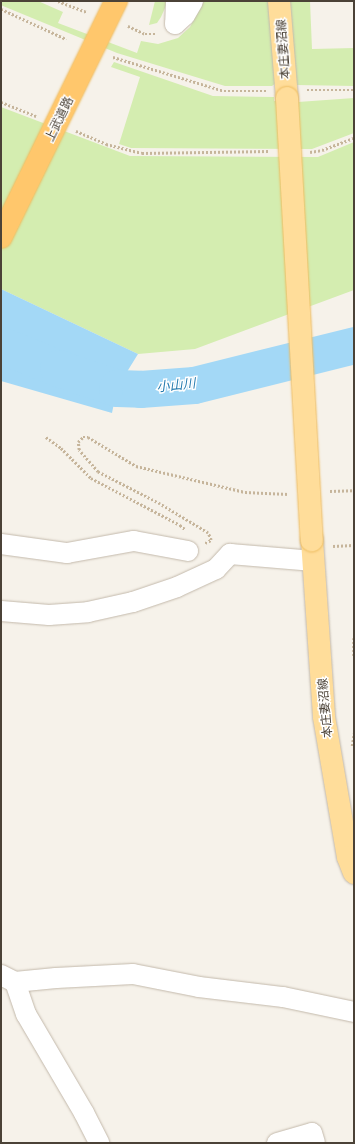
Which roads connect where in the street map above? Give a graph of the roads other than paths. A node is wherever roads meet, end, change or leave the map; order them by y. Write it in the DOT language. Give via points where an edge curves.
graph roads {
  1 [pos="116,1"];
  2 [pos="176,1"];
  3 [pos="193,1"];
  4 [pos="279,1"];
  5 [pos="1,237"];
  6 [pos="1,544"];
  7 [pos="319,549"];
  8 [pos="188,551"];
  9 [pos="1,611"];
  10 [pos="354,873"];
  11 [pos="8,978"];
  12 [pos="354,1012"];
  13 [pos="99,1143"];
  14 [pos="277,1143"];
  15 [pos="315,1143"];
  1 -- 5 [label="highway, 上武道路, bridge"];
  2 -- 3 [label="street" via="175,24 185,15"];
  4 -- 7 [label="main road, 本庄妻沼線, bridge" via="291,93"];
  6 -- 8 [label="street" via="67,553 134,541"];
  7 -- 9 [label="street" via="230,554 216,569 177,587 133,602 88,612 49,614"];
  7 -- 10 [label="main road, 本庄妻沼線" via="324,717 348,857"];
  11 -- 12 [label="street" via="133,974 283,997"];
  11 -- 13 [label="street"];
  14 -- 15 [label="street" via="312,1133"];
}
